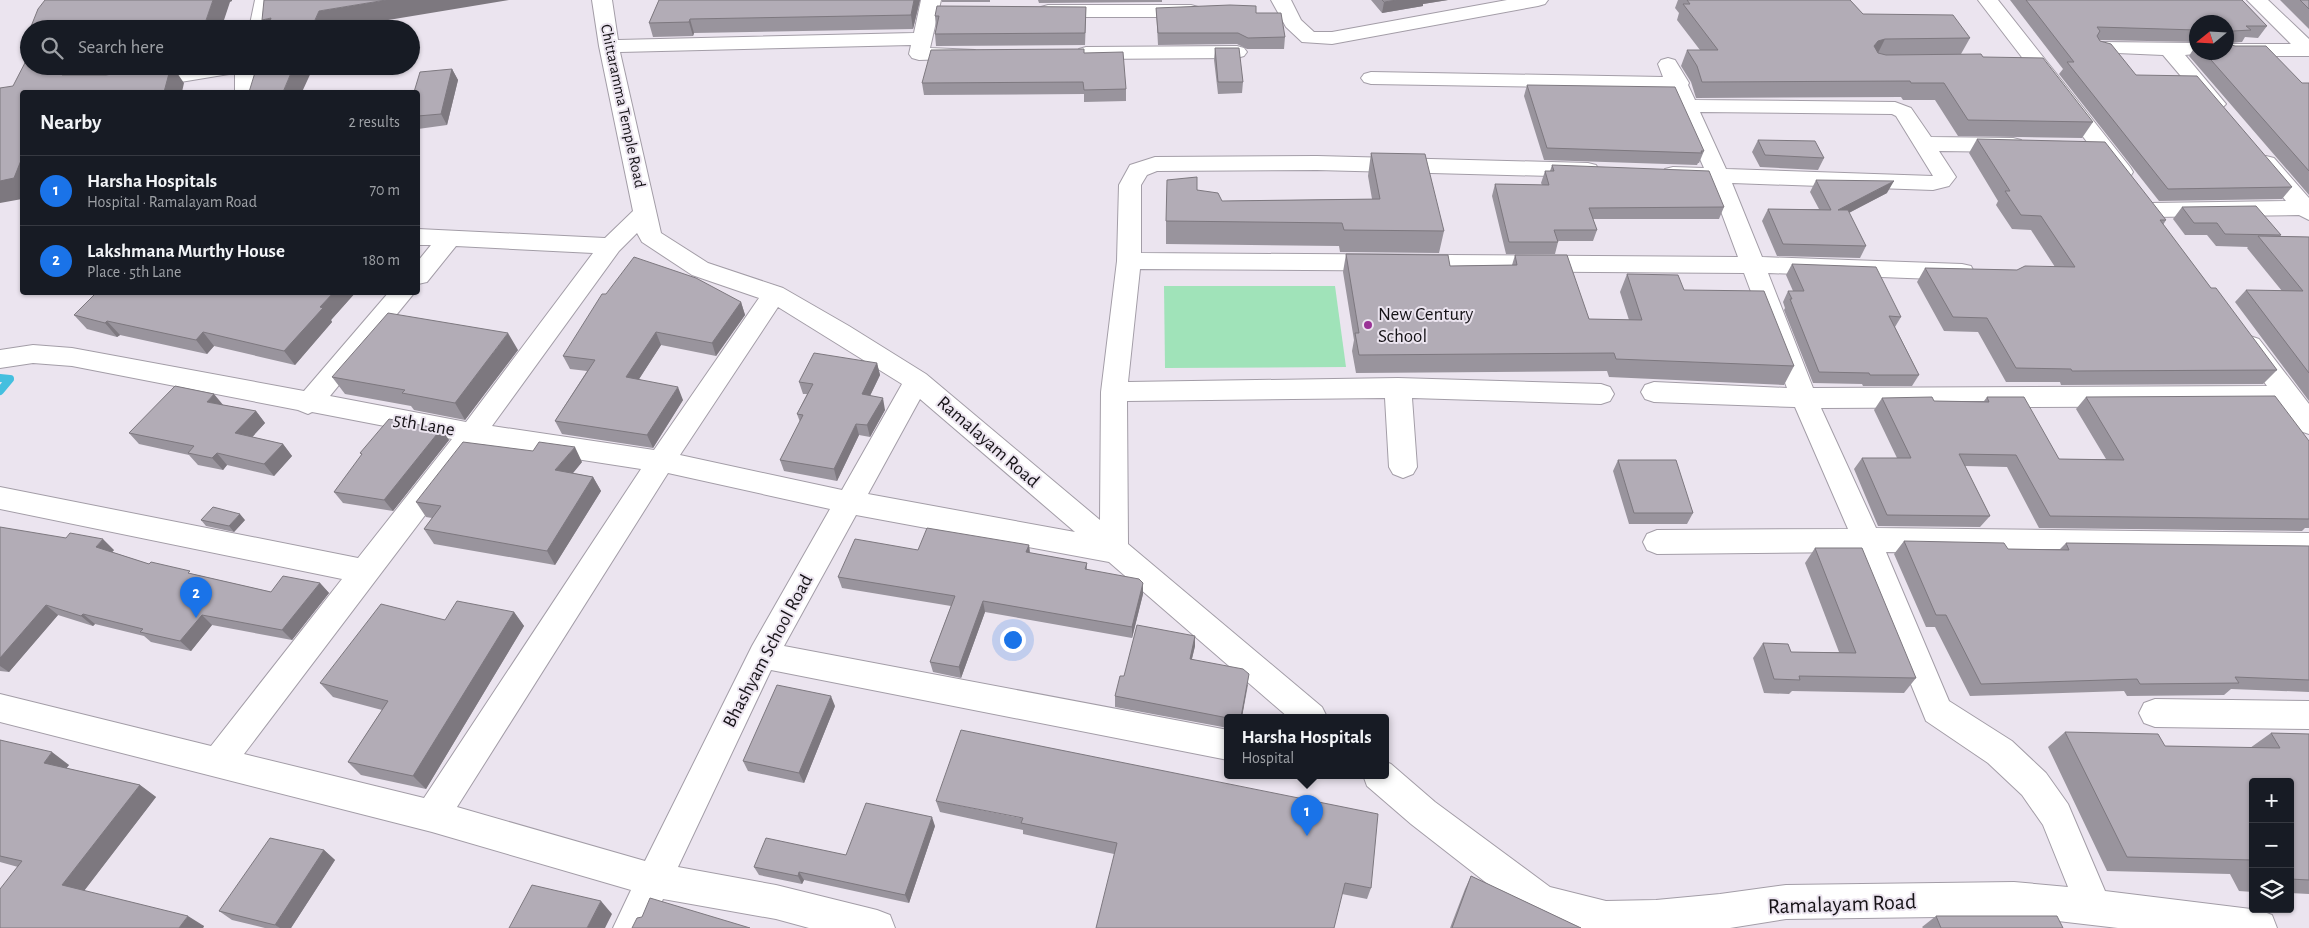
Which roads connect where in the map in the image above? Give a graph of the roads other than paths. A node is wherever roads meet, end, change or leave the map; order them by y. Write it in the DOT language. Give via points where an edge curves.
graph roads {
  1 [pos="265,0"];
  2 [pos="602,0"];
  3 [pos="1280,0"];
  4 [pos="1538,0"];
  5 [pos="1988,0"];
  6 [pos="2257,0"];
  7 [pos="936,7"];
  8 [pos="1026,10"];
  9 [pos="1191,10"];
  10 [pos="261,20"];
  11 [pos="609,46"];
  12 [pos="2101,48"];
  13 [pos="2169,49"];
  14 [pos="2189,49"];
  15 [pos="2234,50"];
  16 [pos="2309,50"];
  17 [pos="1237,52"];
  18 [pos="919,53"];
  19 [pos="1068,53"];
  20 [pos="988,54"];
  21 [pos="2010,62"];
  22 [pos="2039,62"];
  23 [pos="190,75"];
  24 [pos="245,75"];
  25 [pos="1371,78"];
  26 [pos="1678,85"];
  27 [pos="98,90"];
  28 [pos="245,90"];
  29 [pos="2227,117"];
  30 [pos="1924,144"];
  31 [pos="2033,146"];
  32 [pos="2073,147"];
  33 [pos="2102,147"];
  34 [pos="2253,148"];
  35 [pos="1608,171"];
  36 [pos="1648,173"];
  37 [pos="1718,175"];
  38 [pos="2143,199"];
  39 [pos="2308,210"];
  40 [pos="644,212"];
  41 [pos="2169,235"];
  42 [pos="420,237"];
  43 [pos="449,239"];
  44 [pos="611,246"];
  45 [pos="1129,261"];
  46 [pos="1754,265"];
  47 [pos="1985,272"];
  48 [pos="420,274"];
  49 [pos="774,294"];
  50 [pos="400,295"];
  51 [pos="2240,331"];
  52 [pos="0,359"];
  53 [pos="917,381"];
  54 [pos="1398,388"];
  55 [pos="1114,392"];
  56 [pos="1654,392"];
  57 [pos="1601,394"];
  58 [pos="2288,396"];
  59 [pos="1804,398"];
  60 [pos="308,404"];
  61 [pos="2309,424"];
  62 [pos="472,433"];
  63 [pos="661,461"];
  64 [pos="1403,467"];
  65 [pos="0,498"];
  66 [pos="848,502"];
  67 [pos="1867,540"];
  68 [pos="1657,542"];
  69 [pos="2309,545"];
  70 [pos="1114,550"];
  71 [pos="366,572"];
  72 [pos="763,655"];
  73 [pos="0,708"];
  74 [pos="2155,713"];
  75 [pos="1307,714"];
  76 [pos="2309,715"];
  77 [pos="1224,743"];
  78 [pos="218,763"];
  79 [pos="1384,779"];
  80 [pos="432,816"];
  81 [pos="654,880"];
  82 [pos="2094,907"];
  83 [pos="631,928"];
  84 [pos="877,928"];
  85 [pos="2259,928"];
  1 -- 10 [label="street"];
  2 -- 11 [label="street, Chittaramma Temple Road"];
  3 -- 4 [label="street" via="1293,23 1310,38 1332,38"];
  5 -- 22 [label="street"];
  6 -- 16 [label="street"];
  7 -- 18 [label="street"];
  8 -- 9 [label="street"];
  11 -- 18 [label="street"];
  11 -- 40 [label="street, Chittaramma Temple Road"];
  12 -- 13 [label="street"];
  13 -- 14 [label="street"];
  13 -- 29 [label="street"];
  15 -- 16 [label="street"];
  17 -- 19 [label="street"];
  18 -- 20 [label="street"];
  21 -- 22 [label="street"];
  22 -- 33 [label="street"];
  23 -- 27 [label="street"];
  24 -- 28 [label="street"];
  25 -- 26 [label="street"];
  26 -- 30 [label="street" via="1896,108 1904,112"];
  26 -- 37 [label="street"];
  30 -- 31 [label="street"];
  30 -- 37 [label="street" via="1945,177 1941,181"];
  32 -- 33 [label="street"];
  33 -- 38 [label="street"];
  34 -- 39 [label="street"];
  35 -- 45 [label="street" via="1429,164 1155,164 1138,170 1130,184"];
  36 -- 37 [label="street"];
  37 -- 46 [label="street"];
  38 -- 39 [label="street"];
  38 -- 41 [label="street"];
  40 -- 44 [label="street"];
  40 -- 49 [label="street, Ramalayam Road" via="650,237 692,264"];
  42 -- 43 [label="street"];
  43 -- 44 [label="street"];
  43 -- 48 [label="street"];
  44 -- 62 [label="street"];
  45 -- 46 [label="street"];
  45 -- 55 [label="street"];
  46 -- 47 [label="street"];
  46 -- 59 [label="street"];
  49 -- 53 [label="street, Ramalayam Road"];
  49 -- 63 [label="street"];
  50 -- 60 [label="street"];
  51 -- 58 [label="street"];
  52 -- 60 [label="street, 5th Lane" via="33,354 72,357"];
  53 -- 66 [label="street, Bhashyam School Road"];
  53 -- 70 [label="street, Ramalayam Road"];
  54 -- 55 [label="street"];
  54 -- 57 [label="street"];
  54 -- 64 [label="street"];
  55 -- 70 [label="street"];
  56 -- 59 [label="street"];
  58 -- 59 [label="street"];
  58 -- 61 [label="street"];
  59 -- 67 [label="street"];
  60 -- 62 [label="street, 5th Lane"];
  62 -- 63 [label="street, 5th Lane"];
  62 -- 71 [label="street"];
  63 -- 66 [label="street, 5th Lane"];
  63 -- 80 [label="street"];
  65 -- 71 [label="street"];
  66 -- 70 [label="street, 5th Lane"];
  66 -- 72 [label="street, Bhashyam School Road"];
  67 -- 68 [label="street"];
  67 -- 69 [label="street"];
  67 -- 82 [label="street" via="1937,710 2000,752 2034,784 2056,815"];
  70 -- 75 [label="street, Ramalayam Road"];
  71 -- 78 [label="street"];
  72 -- 77 [label="street"];
  72 -- 81 [label="street, Bhashyam School Road"];
  73 -- 78 [label="street"];
  74 -- 76 [label="street"];
  78 -- 80 [label="street"];
  79 -- 82 [label="street, Ramalayam Road" via="1423,813 1542,902 1606,919 1711,913 1786,902 2014,899"];
  80 -- 81 [label="street"];
  81 -- 83 [label="street, Bhashyam School Road"];
  81 -- 84 [label="street" via="776,902"];
  82 -- 85 [label="street, Ramalayam Road"];
}
